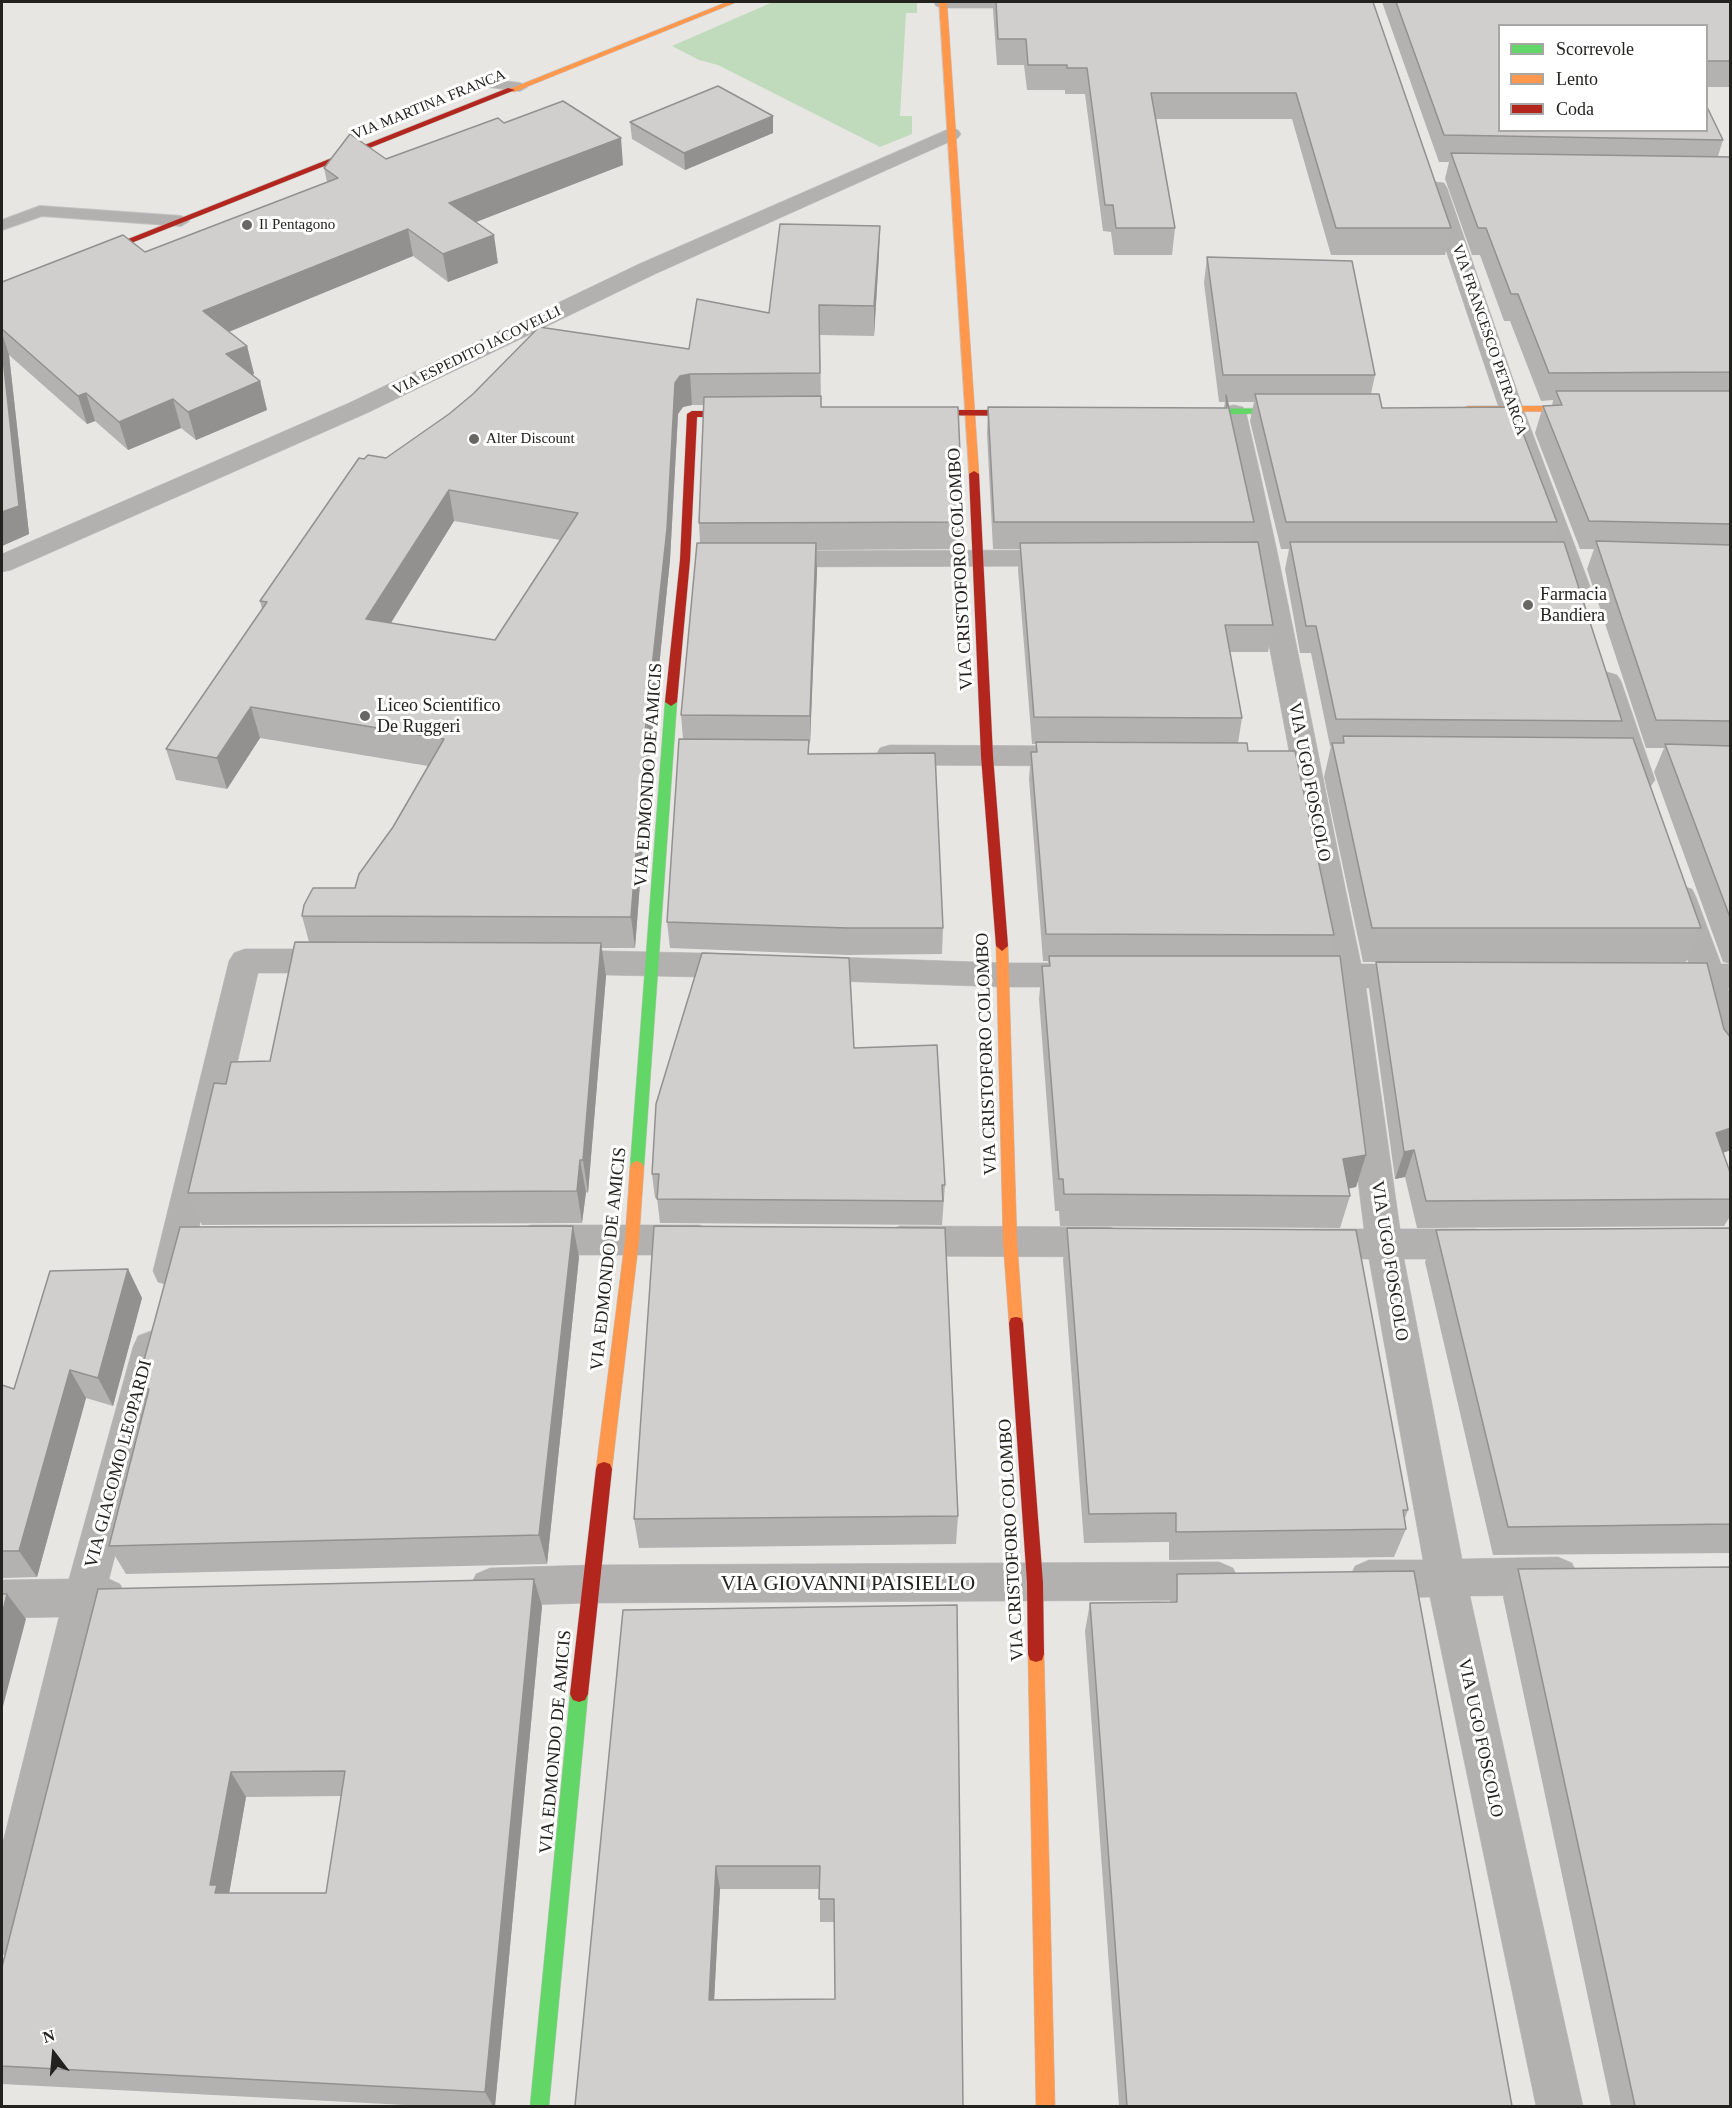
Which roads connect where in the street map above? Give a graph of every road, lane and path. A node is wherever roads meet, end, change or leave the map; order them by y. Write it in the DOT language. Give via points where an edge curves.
graph roads {
  1 [pos="733,2"];
  2 [pos="943,2"];
  3 [pos="1087,2"];
  4 [pos="478,82"];
  5 [pos="520,87"];
  6 [pos="951,134"];
  7 [pos="1436,170"];
  8 [pos="180,221"];
  9 [pos="2,225"];
  10 [pos="75,262"];
  11 [pos="1512,408"];
  12 [pos="1454,409"];
  13 [pos="1604,409"];
  14 [pos="1315,411"];
  15 [pos="1174,412"];
  16 [pos="1234,412"];
  17 [pos="902,413"];
  18 [pos="971,413"];
  19 [pos="1043,413"];
  20 [pos="762,414"];
  21 [pos="978,558"];
  22 [pos="1083,558"];
  23 [pos="744,559"];
  24 [pos="2,564"];
  25 [pos="1586,614"];
  26 [pos="1600,659"];
  27 [pos="868,755"];
  28 [pos="987,756"];
  29 [pos="1104,756"];
  30 [pos="1621,760"];
  31 [pos="1665,760"];
  32 [pos="1648,803"];
  33 [pos="1671,867"];
  34 [pos="365,961"];
  35 [pos="533,962"];
  36 [pos="653,962"];
  37 [pos="1004,975"];
  38 [pos="1111,975"];
  39 [pos="1639,975"];
  40 [pos="1265,976"];
  41 [pos="1348,976"];
  42 [pos="1441,976"];
  43 [pos="1720,976"];
  44 [pos="1731,1055"];
  45 [pos="501,1240"];
  46 [pos="632,1240"];
  47 [pos="727,1240"];
  48 [pos="868,1240"];
  49 [pos="1010,1241"];
  50 [pos="1139,1242"];
  51 [pos="1279,1244"];
  52 [pos="1503,1244"];
  53 [pos="1384,1245"];
  54 [pos="1588,1575"];
  55 [pos="1446,1578"];
  56 [pos="1328,1579"];
  57 [pos="1258,1580"];
  58 [pos="1035,1583"];
  59 [pos="590,1584"];
  60 [pos="460,1587"];
  61 [pos="142,1596"];
  62 [pos="84,1598"];
  63 [pos="2,1599"];
  64 [pos="2,1933"];
  65 [pos="539,2106"];
  66 [pos="1046,2106"];
  67 [pos="1560,2106"];
  1 -- 5 [label="street, VIA MARTINA FRANCA"];
  2 -- 3 [label="street"];
  2 -- 6 [label="street, VIA CRISTOFORO COLOMBO"];
  4 -- 5 [label="lane"];
  5 -- 8 [label="street, VIA MARTINA FRANCA"];
  6 -- 18 [label="street, VIA CRISTOFORO COLOMBO"];
  6 -- 24 [label="street, VIA ESPEDITO IACOVELLI" via="647,269 358,408"];
  7 -- 11 [label="street, VIA FRANCESCO PETRARCA"];
  8 -- 9 [label="lane" via="40,212"];
  8 -- 10 [label="street, VIA MARTINA FRANCA"];
  11 -- 12 [label="street"];
  11 -- 13 [label="street"];
  11 -- 25 [label="street, VIA FRANCESCO PETRARCA"];
  14 -- 16 [label="street"];
  15 -- 16 [label="street"];
  16 -- 41 [label="street, VIA UGO FOSCOLO" via="1267,558"];
  17 -- 18 [label="street"];
  18 -- 19 [label="street"];
  18 -- 21 [label="street, VIA CRISTOFORO COLOMBO"];
  20 -- 36 [label="street, VIA EDMONDO DE AMICIS" via="692,414 697,560"];
  21 -- 22 [label="street"];
  21 -- 23 [label="street"];
  21 -- 28 [label="street, VIA CRISTOFORO COLOMBO"];
  26 -- 30 [label="street"];
  27 -- 28 [label="street"];
  28 -- 29 [label="street"];
  28 -- 37 [label="street, VIA CRISTOFORO COLOMBO"];
  30 -- 31 [label="street"];
  30 -- 32 [label="street"];
  33 -- 43 [label="street"];
  34 -- 62 [label="street, VIA GIACOMO LEOPARDI" via="245,961 196,1242 162,1305"];
  35 -- 36 [label="street"];
  36 -- 37 [label="street"];
  36 -- 46 [label="street, VIA EDMONDO DE AMICIS"];
  37 -- 38 [label="street"];
  37 -- 49 [label="street, VIA CRISTOFORO COLOMBO"];
  39 -- 43 [label="street"];
  40 -- 41 [label="street"];
  41 -- 42 [label="street"];
  41 -- 53 [label="street, VIA UGO FOSCOLO"];
  43 -- 44 [label="street"];
  45 -- 46 [label="street"];
  46 -- 47 [label="street"];
  46 -- 59 [label="street, VIA EDMONDO DE AMICIS"];
  48 -- 49 [label="street"];
  49 -- 50 [label="street"];
  49 -- 58 [label="street, VIA CRISTOFORO COLOMBO"];
  51 -- 53 [label="street"];
  52 -- 53 [label="street"];
  53 -- 55 [label="street, VIA UGO FOSCOLO"];
  54 -- 55 [label="street"];
  55 -- 56 [label="street"];
  55 -- 67 [label="street, VIA UGO FOSCOLO"];
  57 -- 58 [label="street, VIA GIOVANNI PAISIELLO"];
  58 -- 59 [label="street, VIA GIOVANNI PAISIELLO"];
  58 -- 66 [label="street, VIA CRISTOFORO COLOMBO"];
  59 -- 60 [label="street, VIA GIOVANNI PAISIELLO"];
  59 -- 65 [label="street, VIA EDMONDO DE AMICIS"];
  61 -- 62 [label="street"];
  62 -- 63 [label="street"];
  62 -- 64 [label="street, VIA GIACOMO LEOPARDI"];
}
